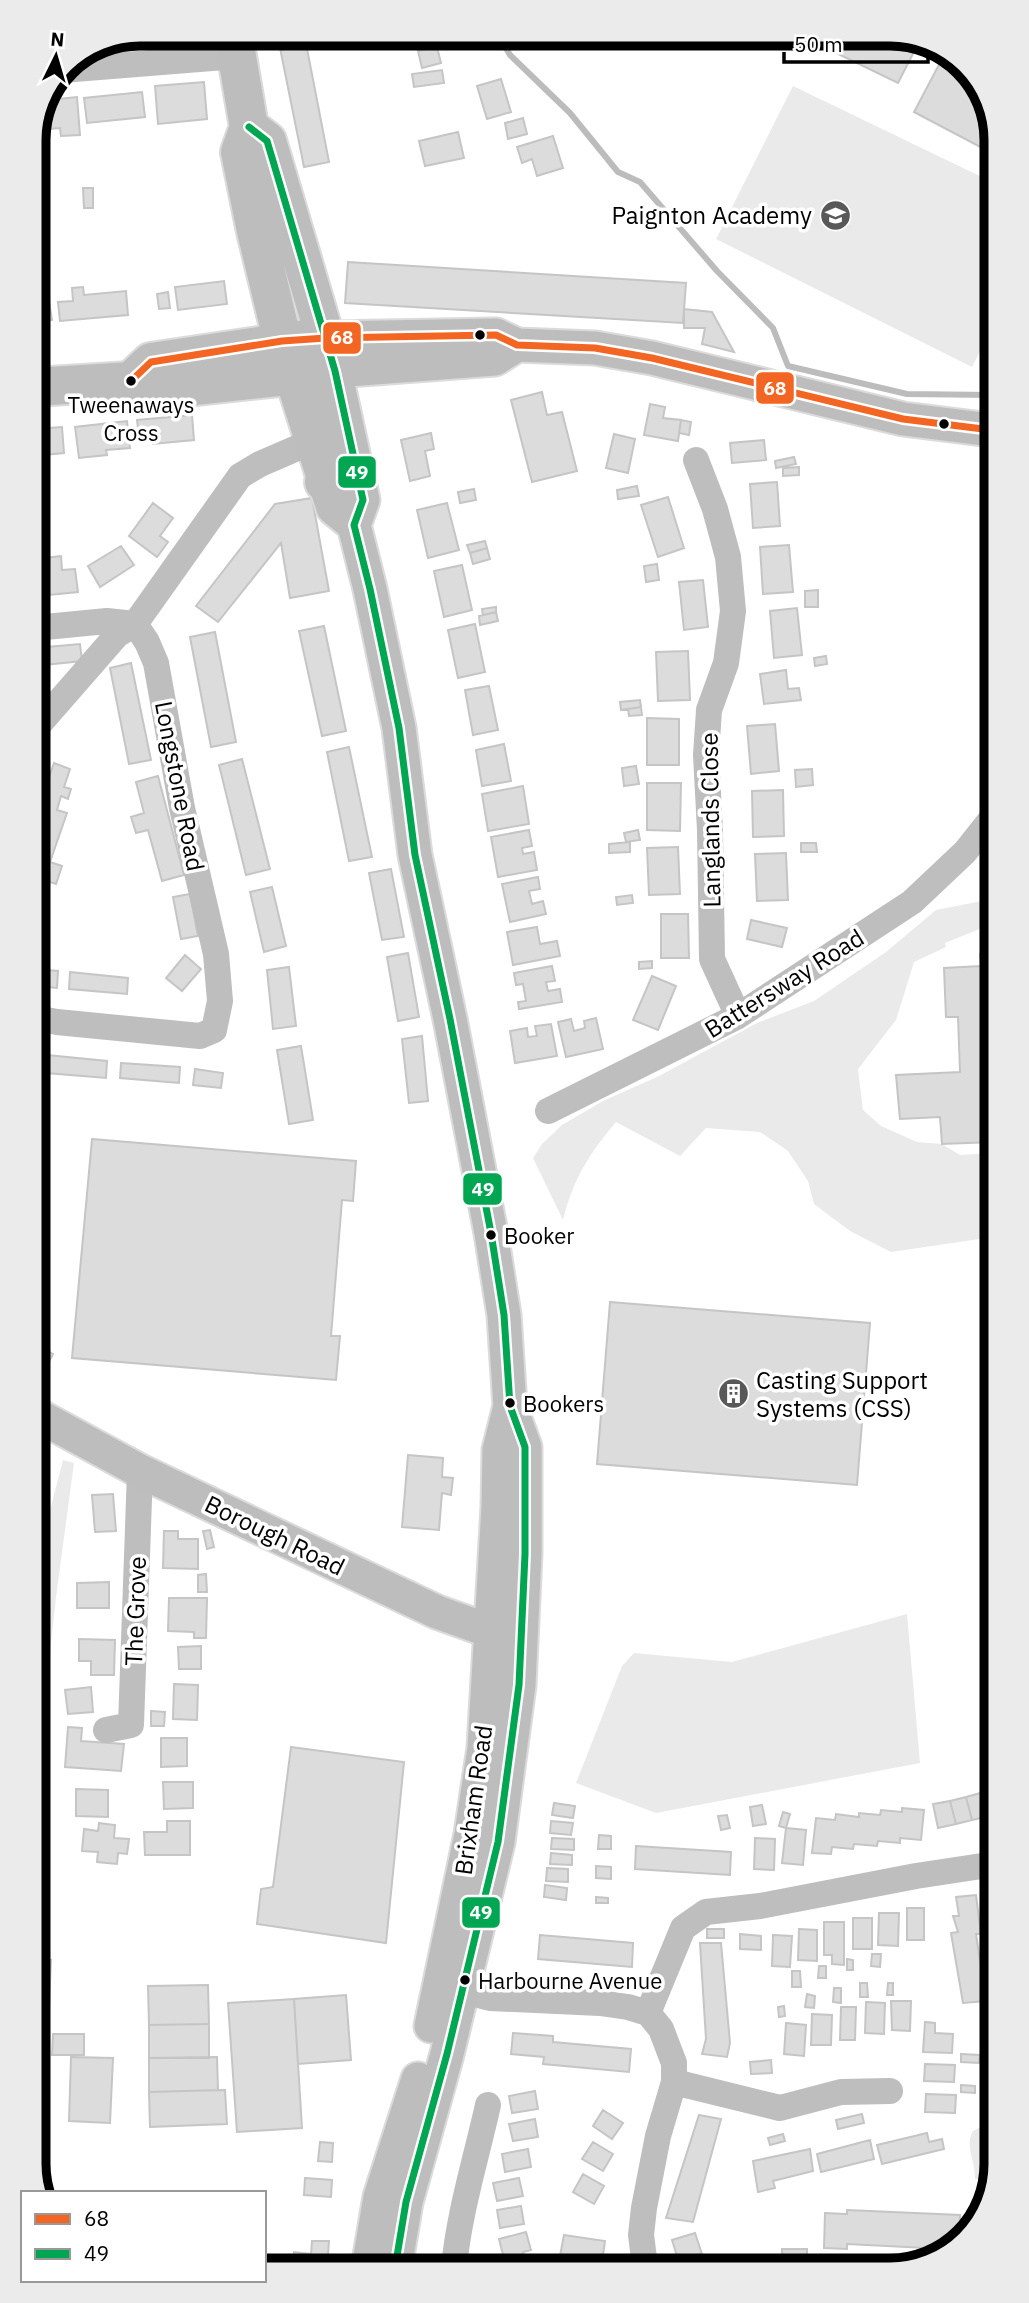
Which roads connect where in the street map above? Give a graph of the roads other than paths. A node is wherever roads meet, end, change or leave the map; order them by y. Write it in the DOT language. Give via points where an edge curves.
graph roads {
  1 [pos="228,45"];
  2 [pos="235,45"];
  3 [pos="91,66"];
  4 [pos="249,127"];
  5 [pos="309,356"];
  6 [pos="46,386"];
  7 [pos="984,429"];
  8 [pos="310,442"];
  9 [pos="696,460"];
  10 [pos="324,482"];
  11 [pos="354,525"];
  12 [pos="135,624"];
  13 [pos="46,627"];
  14 [pos="46,717"];
  15 [pos="984,828"];
  16 [pos="738,1016"];
  17 [pos="46,1019"];
  18 [pos="548,1111"];
  19 [pos="45,1420"];
  20 [pos="140,1471"];
  21 [pos="506,1632"];
  22 [pos="106,1730"];
  23 [pos="984,1866"];
  24 [pos="452,1988"];
  25 [pos="648,2013"];
  26 [pos="674,2081"];
  27 [pos="890,2091"];
  28 [pos="488,2105"];
  29 [pos="370,2257"];
  30 [pos="397,2257"];
  31 [pos="455,2257"];
  32 [pos="644,2258"];
  1 -- 3 [label="street"];
  2 -- 4 [label="highway"];
  4 -- 5 [label="highway" via="267,141 273,160"];
  4 -- 5 [label="highway" via="240,152 256,231"];
  5 -- 6 [label="highway" via="158,390 131,381"];
  5 -- 7 [label="main road" via="495,359 517,345 595,348 903,419"];
  5 -- 8 [label="main road, Brixham Road"];
  5 -- 10 [label="highway" via="335,462"];
  5 -- 11 [label="main road, Brixham Road" via="363,500"];
  8 -- 10 [label="main road, Brixham Road"];
  8 -- 12 [label="street" via="242,467"];
  9 -- 16 [label="street, Langlands Close" via="728,557 733,611 726,663 709,710 706,755 712,959"];
  10 -- 11 [label="main road, Brixham Road" via="333,508"];
  11 -- 21 [label="main road, Brixham Road" via="399,728 415,856 491,1233 504,1315 510,1406 525,1447 525,1554"];
  12 -- 13 [label="street" via="107,621"];
  12 -- 14 [label="street" via="117,635"];
  12 -- 17 [label="street, Longstone Road" via="156,663 182,807 216,954 218,1019 214,1030 200,1036"];
  15 -- 16 [label="street, Battersway Road" via="912,902"];
  16 -- 18 [label="street, Battersway Road"];
  19 -- 20 [label="main road, Borough Road"];
  20 -- 21 [label="main road, Borough Road" via="437,1612"];
  20 -- 22 [label="street, The Grove" via="131,1725"];
  21 -- 24 [label="main road, Brixham Road" via="519,1685 498,1842"];
  23 -- 25 [label="street" via="706,1912 683,1928"];
  24 -- 25 [label="street" via="490,1998 600,2003"];
  24 -- 29 [label="main road, Brixham Road" via="380,2197"];
  24 -- 30 [label="main road, Brixham Road"];
  25 -- 26 [label="street" via="669,2046"];
  26 -- 27 [label="street" via="780,2108 841,2092"];
  26 -- 32 [label="street" via="644,2208"];
  28 -- 31 [label="street"];
}
